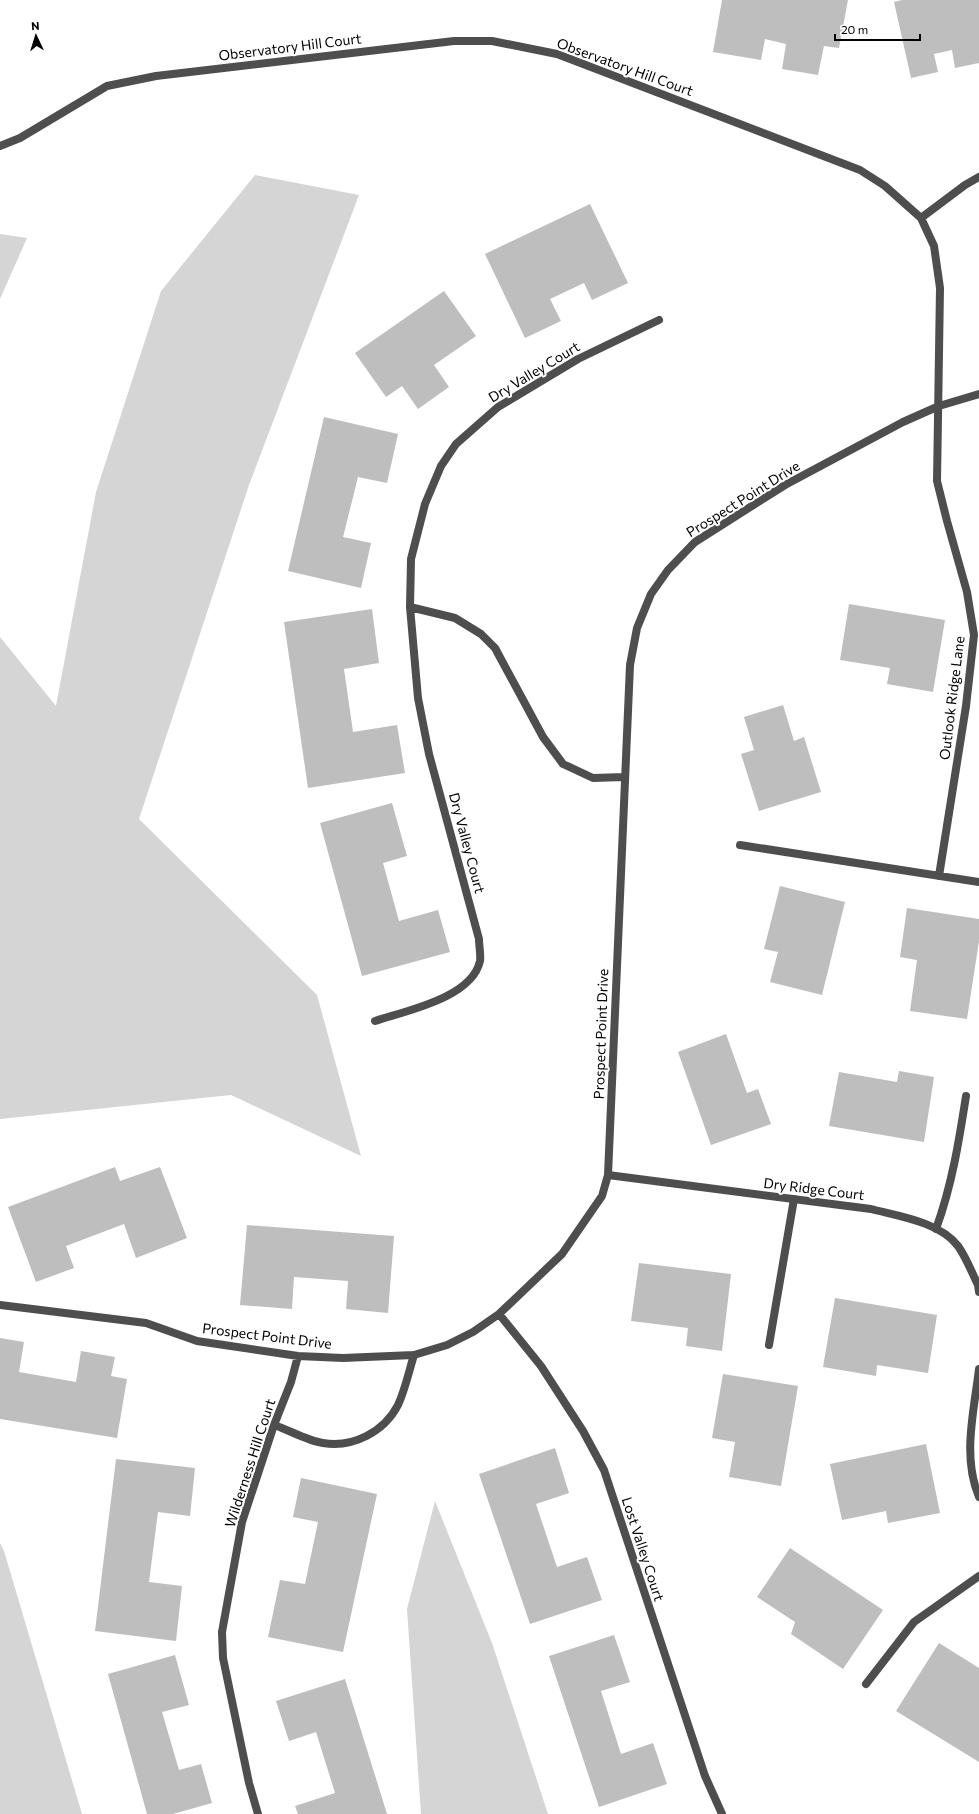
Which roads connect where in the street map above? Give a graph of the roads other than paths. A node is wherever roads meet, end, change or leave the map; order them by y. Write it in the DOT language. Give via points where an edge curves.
graph roads {
  1 [pos="0,146"];
  2 [pos="979,177"];
  3 [pos="921,218"];
  4 [pos="660,320"];
  5 [pos="979,394"];
  6 [pos="939,406"];
  7 [pos="410,607"];
  8 [pos="624,777"];
  9 [pos="740,845"];
  10 [pos="939,876"];
  11 [pos="979,882"];
  12 [pos="375,1021"];
  13 [pos="966,1096"];
  14 [pos="608,1175"];
  15 [pos="794,1199"];
  16 [pos="936,1228"];
  17 [pos="979,1292"];
  18 [pos="0,1305"];
  19 [pos="499,1314"];
  20 [pos="769,1345"];
  21 [pos="414,1355"];
  22 [pos="298,1356"];
  23 [pos="979,1369"];
  24 [pos="274,1425"];
  25 [pos="979,1497"];
  26 [pos="979,1576"];
  27 [pos="866,1684"];
  28 [pos="258,1814"];
  29 [pos="722,1814"];
  1 -- 3 [label="street, Observatory Hill Court" via="20,138 107,86 156,76 454,41 492,41 557,54 860,170 885,186"];
  2 -- 3 [label="street"];
  3 -- 6 [label="street, Observatory Hill Court" via="934,246 940,288"];
  4 -- 7 [label="street, Dry Valley Court" via="578,359 498,407 456,444 441,466 425,504 411,559"];
  5 -- 6 [label="street, Prospect Point Drive"];
  6 -- 8 [label="street, Prospect Point Drive" via="903,422 785,485 695,542 668,570 651,594 637,628 630,665"];
  6 -- 10 [label="street, Outlook Ridge Lane" via="937,481 967,592 974,634 966,706"];
  7 -- 8 [label="street" via="455,618 481,634 494,648 543,737 563,764 593,778"];
  7 -- 12 [label="street, Dry Valley Court" via="418,698 426,740 479,939 480,961 472,977 457,991"];
  8 -- 14 [label="street, Prospect Point Drive"];
  9 -- 10 [label="street"];
  10 -- 11 [label="street"];
  13 -- 16 [label="street" via="957,1156 946,1204"];
  14 -- 15 [label="street, Dry Ridge Court"];
  14 -- 19 [label="street, Prospect Point Drive" via="602,1196 562,1254"];
  15 -- 16 [label="street, Dry Ridge Court" via="870,1209 912,1219"];
  15 -- 20 [label="street"];
  16 -- 17 [label="street, Dry Ridge Court" via="958,1246"];
  18 -- 22 [label="street, Prospect Point Drive" via="146,1323 198,1342"];
  19 -- 21 [label="street, Prospect Point Drive" via="473,1332 447,1345"];
  19 -- 29 [label="street, Lost Valley Court" via="545,1373 584,1431 604,1470 705,1776"];
  21 -- 22 [label="street, Prospect Point Drive" via="344,1358"];
  21 -- 24 [label="street" via="398,1405 388,1421 368,1436 347,1444 322,1443"];
  22 -- 24 [label="street, Wilderness Hill Court" via="292,1382"];
  23 -- 25 [label="street" via="970,1449"];
  24 -- 28 [label="street, Wilderness Hill Court" via="242,1522 222,1632 223,1658 249,1784"];
  26 -- 27 [label="street" via="914,1622"];
}
